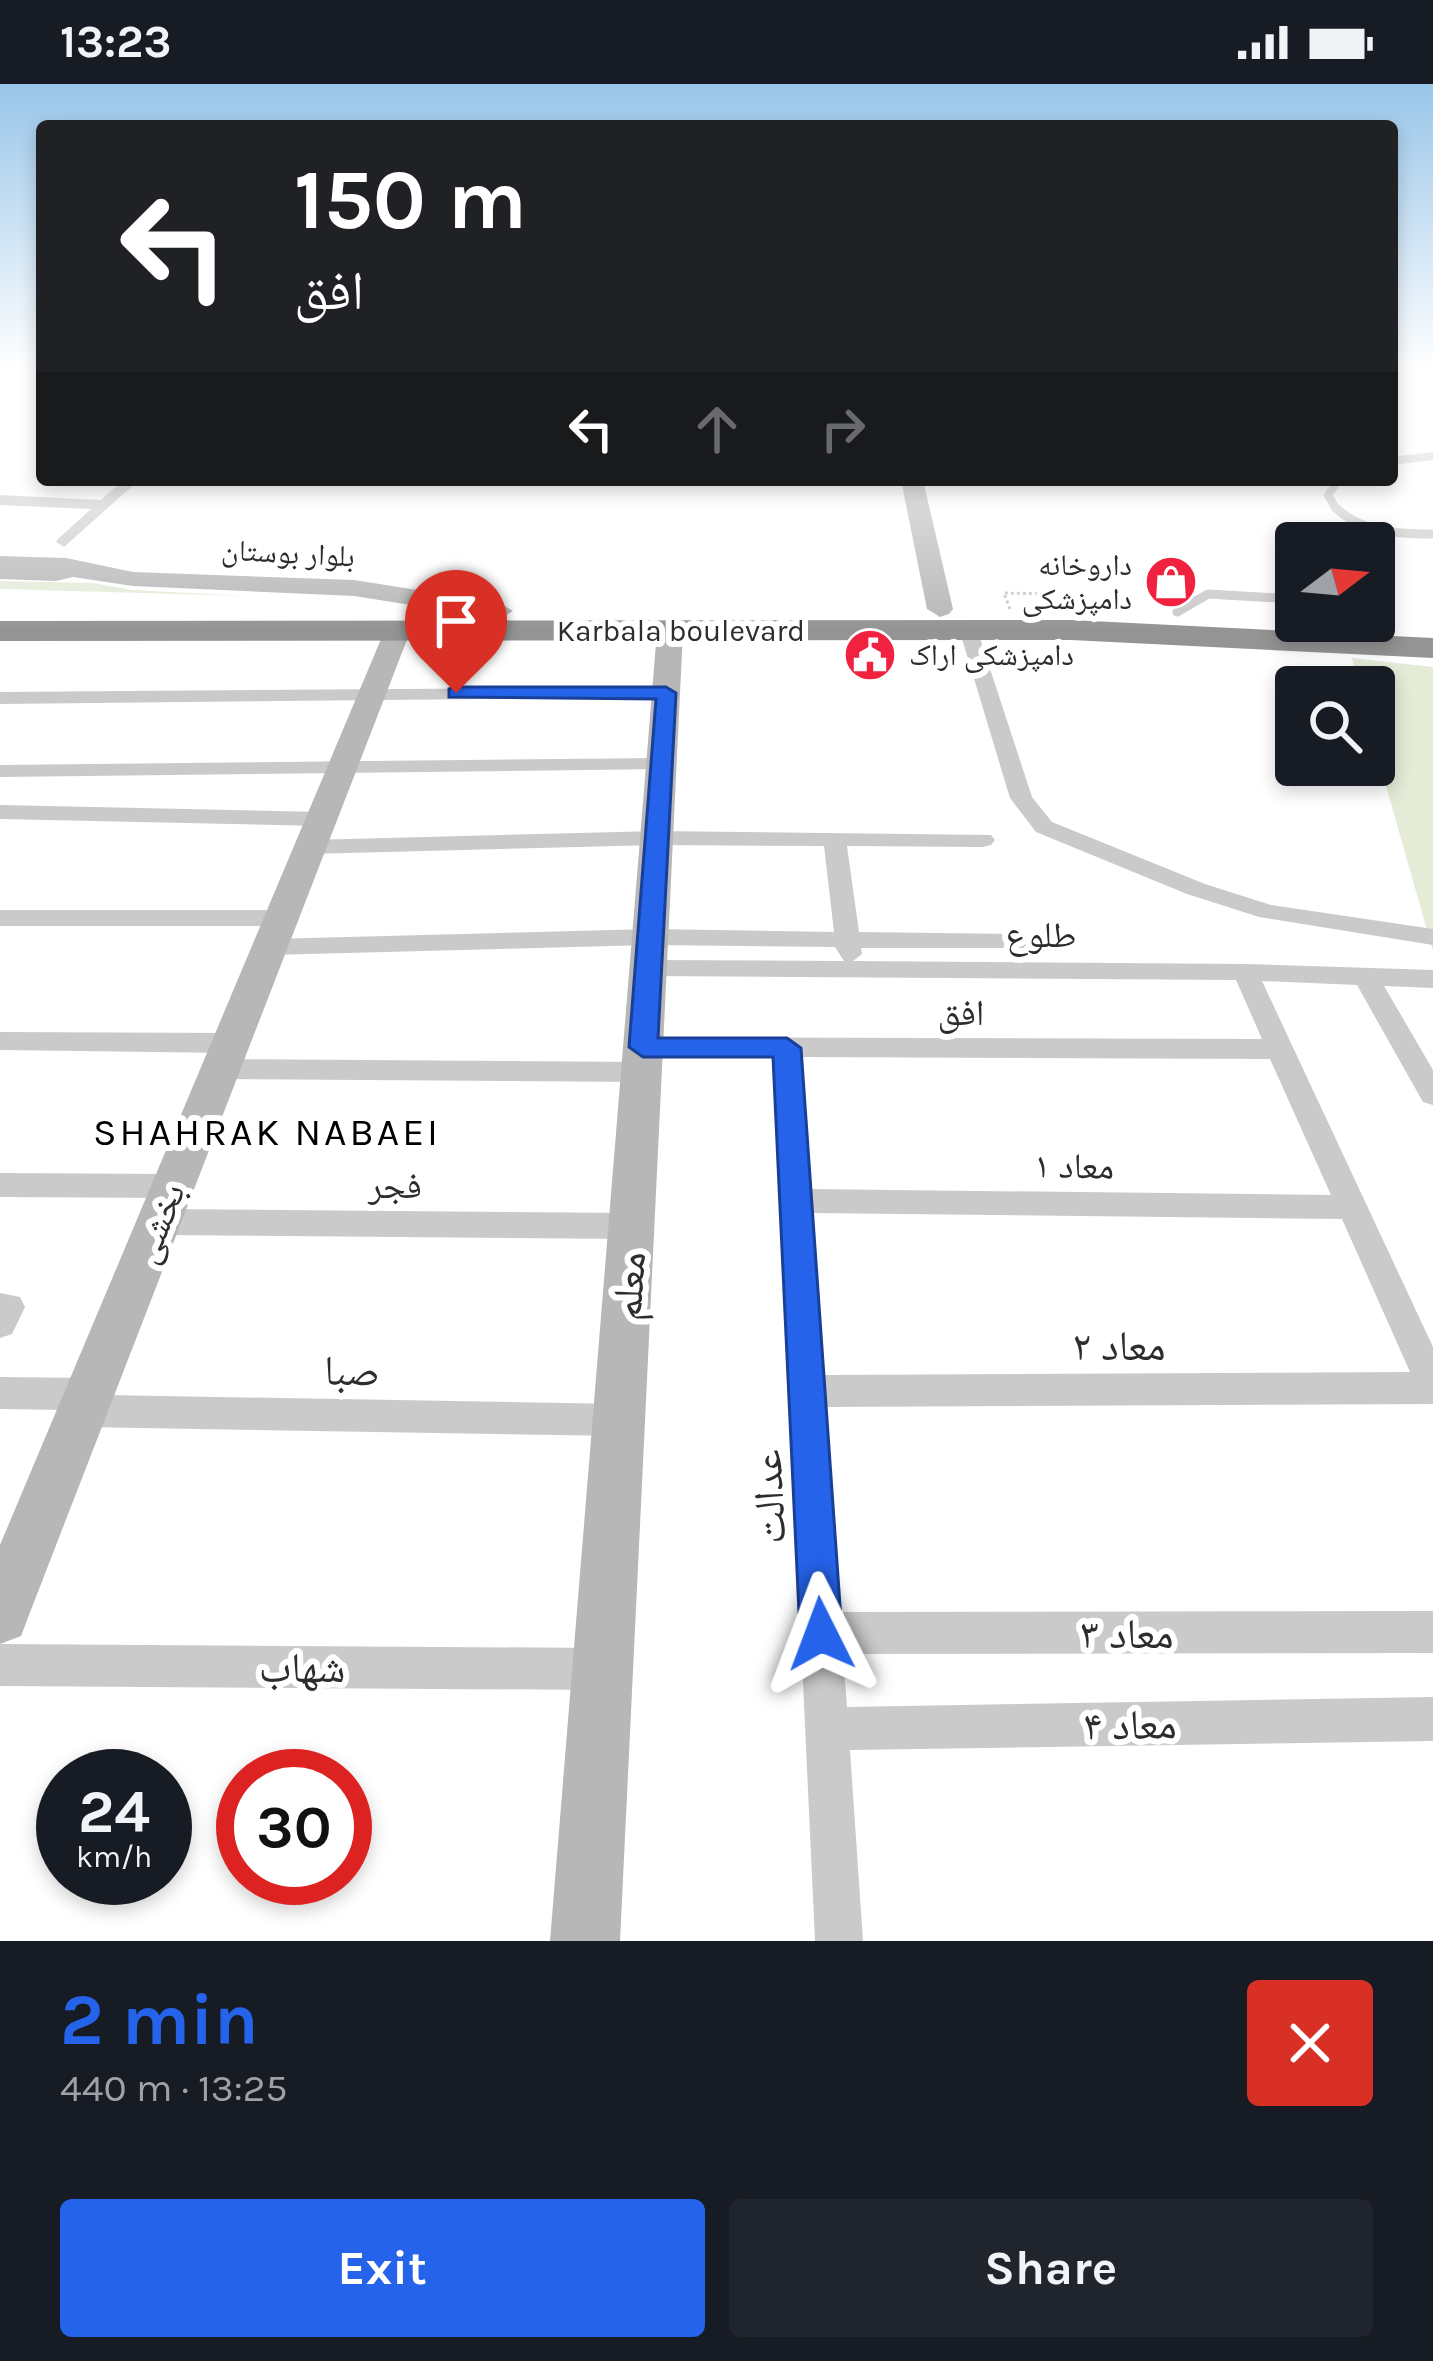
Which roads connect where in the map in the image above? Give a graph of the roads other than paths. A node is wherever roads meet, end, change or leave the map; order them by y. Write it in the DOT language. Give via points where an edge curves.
graph roads {
  1 [pos="126,486"];
  2 [pos="913,486"];
  3 [pos="1335,486"];
  4 [pos="0,500"];
  5 [pos="105,505"];
  6 [pos="1356,522"];
  7 [pos="1395,531"];
  8 [pos="1433,534"];
  9 [pos="64,542"];
  10 [pos="0,563"];
  11 [pos="72,569"];
  12 [pos="0,572"];
  13 [pos="1275,598"];
  14 [pos="940,609"];
  15 [pos="500,611"];
  16 [pos="1177,612"];
  17 [pos="1275,615"];
  18 [pos="1395,623"];
  19 [pos="1433,627"];
  20 [pos="3,628"];
  21 [pos="968,629"];
  22 [pos="670,631"];
  23 [pos="397,632"];
  24 [pos="1433,648"];
  25 [pos="372,693"];
  26 [pos="666,693"];
  27 [pos="0,698"];
  28 [pos="662,764"];
  29 [pos="341,770"];
  30 [pos="0,771"];
  31 [pos="0,812"];
  32 [pos="316,833"];
  33 [pos="656,838"];
  34 [pos="836,839"];
  35 [pos="983,840"];
  36 [pos="0,918"];
  37 [pos="275,933"];
  38 [pos="1433,937"];
  39 [pos="847,940"];
  40 [pos="1019,943"];
  41 [pos="649,952"];
  42 [pos="850,969"];
  43 [pos="1245,972"];
  44 [pos="1366,977"];
  45 [pos="1433,979"];
  46 [pos="0,1041"];
  47 [pos="787,1048"];
  48 [pos="1280,1049"];
  49 [pos="226,1056"];
  50 [pos="642,1059"];
  51 [pos="1433,1095"];
  52 [pos="0,1185"];
  53 [pos="796,1202"];
  54 [pos="166,1204"];
  55 [pos="1352,1207"];
  56 [pos="632,1226"];
  57 [pos="0,1306"];
  58 [pos="0,1324"];
  59 [pos="1433,1387"];
  60 [pos="806,1391"];
  61 [pos="0,1393"];
  62 [pos="86,1402"];
  63 [pos="619,1420"];
  64 [pos="0,1615"];
  65 [pos="1433,1632"];
  66 [pos="821,1634"];
  67 [pos="0,1664"];
  68 [pos="603,1669"];
  69 [pos="1433,1719"];
  70 [pos="826,1729"];
  71 [pos="585,1941"];
  72 [pos="838,1941"];
  1 -- 5 [label="street"];
  2 -- 14 [label="street"];
  3 -- 6 [label="lane" via="1331,506"];
  4 -- 5 [label="street"];
  5 -- 9 [label="street"];
  7 -- 8 [label="lane"];
  10 -- 11 [label="street, بلوار بوستان"];
  11 -- 12 [label="street, بلوار بوستان"];
  11 -- 15 [label="street, بلوار بوستان" via="354,588"];
  13 -- 16 [label="lane" via="1208,594"];
  14 -- 15 [label="highway, Karbala boulevard"];
  14 -- 16 [label="highway, Karbala boulevard"];
  15 -- 20 [label="highway, Karbala boulevard"];
  16 -- 17 [label="highway, Karbala boulevard"];
  18 -- 19 [label="highway"];
  20 -- 23 [label="highway, Karbala boulevard"];
  21 -- 22 [label="highway, Karbala boulevard"];
  21 -- 24 [label="highway, Karbala boulevard" via="1241,634"];
  21 -- 38 [label="street" via="1021,799 1044,827 1268,912"];
  22 -- 23 [label="highway, Karbala boulevard"];
  22 -- 26 [label="street, معلم"];
  23 -- 25 [label="street, بخشی"];
  25 -- 26 [label="street"];
  25 -- 27 [label="street"];
  25 -- 29 [label="street, بخشی"];
  26 -- 28 [label="street, معلم"];
  28 -- 29 [label="street"];
  28 -- 33 [label="street, معلم"];
  29 -- 30 [label="street"];
  29 -- 32 [label="street, بخشی"];
  31 -- 32 [label="street"];
  32 -- 33 [label="street"];
  32 -- 37 [label="street, بخشی"];
  33 -- 34 [label="street"];
  33 -- 41 [label="street, معلم"];
  34 -- 35 [label="street"];
  34 -- 39 [label="street"];
  36 -- 37 [label="street"];
  37 -- 41 [label="street"];
  37 -- 49 [label="street, بخشی"];
  39 -- 40 [label="street"];
  39 -- 41 [label="street"];
  39 -- 42 [label="street"];
  41 -- 42 [label="street, طلوع"];
  41 -- 50 [label="street, معلم"];
  42 -- 43 [label="street, طلوع"];
  43 -- 44 [label="street, طلوع"];
  43 -- 48 [label="street"];
  44 -- 45 [label="street, طلوع"];
  44 -- 51 [label="street"];
  46 -- 49 [label="street, افق"];
  47 -- 48 [label="street, افق"];
  47 -- 50 [label="street, افق"];
  47 -- 53 [label="street, عدالت"];
  48 -- 55 [label="street"];
  49 -- 50 [label="street, افق"];
  49 -- 54 [label="street, بخشی"];
  50 -- 56 [label="street, معلم"];
  52 -- 54 [label="street, فجر"];
  53 -- 55 [label="street, معاد ۱"];
  53 -- 60 [label="street, عدالت"];
  54 -- 56 [label="street, فجر"];
  54 -- 62 [label="street, بخشی"];
  55 -- 59 [label="street"];
  56 -- 63 [label="street, معلم"];
  57 -- 58 [label="street" via="8,1306"];
  59 -- 60 [label="street, معاد ۲"];
  60 -- 66 [label="street, عدالت"];
  61 -- 62 [label="street, صبا"];
  62 -- 63 [label="street, صبا"];
  62 -- 64 [label="street, بخشی"];
  63 -- 68 [label="street, معلم"];
  65 -- 66 [label="street, معاد ۳"];
  66 -- 70 [label="street, عدالت"];
  67 -- 68 [label="street, شهاب"];
  68 -- 71 [label="street, معلم"];
  69 -- 70 [label="street, معاد ۴"];
  70 -- 72 [label="street, عدالت"];
}
